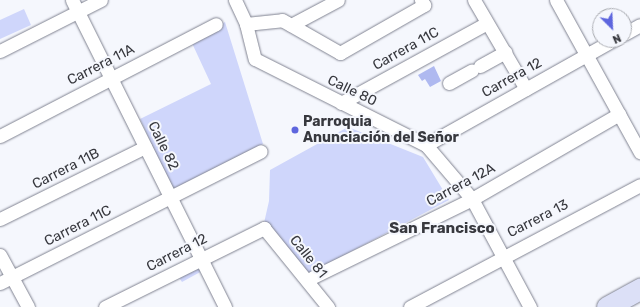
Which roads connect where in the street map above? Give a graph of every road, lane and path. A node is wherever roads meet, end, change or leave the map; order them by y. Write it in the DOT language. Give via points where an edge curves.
graph roads {
  1 [pos="101,0"];
  2 [pos="235,0"];
  3 [pos="338,0"];
  4 [pos="421,0"];
  5 [pos="474,0"];
  6 [pos="556,0"];
  7 [pos="75,6"];
  8 [pos="487,23"];
  9 [pos="216,24"];
  10 [pos="246,24"];
  11 [pos="291,25"];
  12 [pos="599,48"];
  13 [pos="0,51"];
  14 [pos="504,52"];
  15 [pos="586,55"];
  16 [pos="111,78"];
  17 [pos="449,83"];
  18 [pos="526,89"];
  19 [pos="341,103"];
  20 [pos="619,114"];
  21 [pos="0,136"];
  22 [pos="426,145"];
  23 [pos="145,147"];
  24 [pos="261,151"];
  25 [pos="640,152"];
  26 [pos="640,185"];
  27 [pos="170,197"];
  28 [pos="472,199"];
  29 [pos="0,219"];
  30 [pos="264,228"];
  31 [pos="0,255"];
  32 [pos="502,256"];
  33 [pos="201,259"];
  34 [pos="313,276"];
  35 [pos="12,277"];
  36 [pos="0,283"];
  37 [pos="640,288"];
  38 [pos="28,307"];
  39 [pos="107,307"];
  40 [pos="225,307"];
  41 [pos="328,307"];
  42 [pos="410,307"];
  43 [pos="530,307"];
  44 [pos="607,307"];
  1 -- 7 [label="street"];
  2 -- 10 [label="street, Calle 80"];
  3 -- 11 [label="street"];
  4 -- 11 [label="street" via="424,5 340,53"];
  5 -- 8 [label="street"];
  6 -- 15 [label="street"];
  7 -- 13 [label="street"];
  7 -- 16 [label="street, Calle 82"];
  8 -- 14 [label="street"];
  8 -- 19 [label="street, Carrera 11C"];
  9 -- 16 [label="street, Carrera 11A"];
  10 -- 11 [label="street" via="282,20"];
  10 -- 19 [label="street, Calle 80" via="255,59"];
  12 -- 15 [label="street, Carrera 12"];
  14 -- 17 [label="street"];
  14 -- 18 [label="street"];
  15 -- 18 [label="street, Carrera 12"];
  15 -- 20 [label="street"];
  16 -- 21 [label="street, Carrera 11A"];
  16 -- 23 [label="street, Calle 82"];
  18 -- 22 [label="street, Carrera 12"];
  19 -- 22 [label="street, Calle 80"];
  20 -- 25 [label="street"];
  20 -- 28 [label="street, Carrera 12A"];
  22 -- 28 [label="street, Calle 80"];
  23 -- 27 [label="street, Calle 82"];
  23 -- 29 [label="street, Carrera 11B"];
  24 -- 27 [label="street, Carrera 11C"];
  26 -- 32 [label="street, Carrera 13"];
  27 -- 33 [label="street, Calle 82"];
  27 -- 35 [label="street, Carrera 11C"];
  28 -- 32 [label="street, Calle 80"];
  28 -- 34 [label="street, Carrera 12A"];
  30 -- 33 [label="street, Carrera 12"];
  30 -- 41 [label="street, Calle 81"];
  31 -- 35 [label="street"];
  32 -- 42 [label="street, Carrera 13"];
  32 -- 43 [label="street, Calle 80"];
  33 -- 39 [label="street, Carrera 12"];
  33 -- 40 [label="street, Calle 82"];
  35 -- 36 [label="street, Carrera 11C"];
  35 -- 38 [label="street"];
  37 -- 44 [label="main road"];
}
